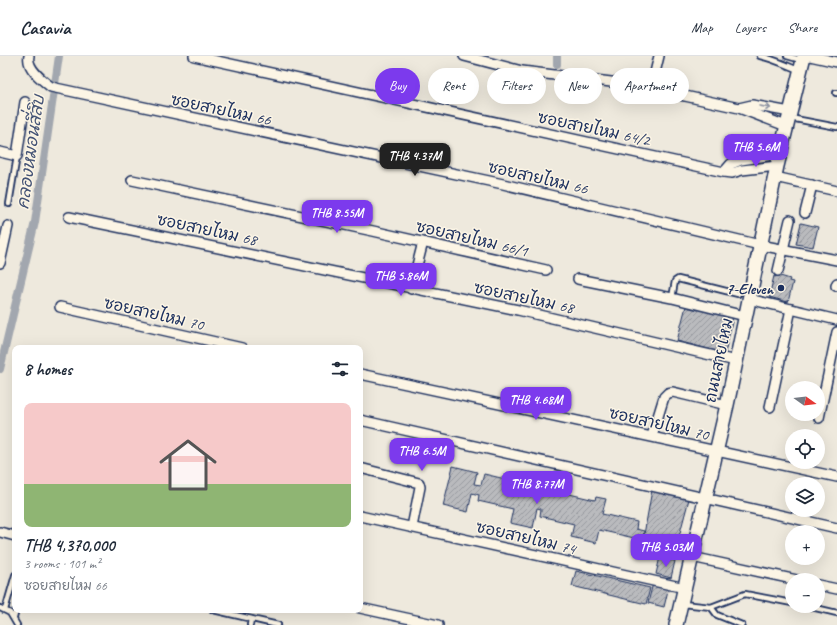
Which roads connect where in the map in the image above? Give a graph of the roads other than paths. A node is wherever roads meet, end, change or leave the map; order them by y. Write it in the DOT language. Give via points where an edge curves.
graph roads {
  1 [pos="30,56"];
  2 [pos="194,56"];
  3 [pos="464,56"];
  4 [pos="659,56"];
  5 [pos="760,56"];
  6 [pos="787,56"];
  7 [pos="777,57"];
  8 [pos="804,61"];
  9 [pos="837,62"];
  10 [pos="656,68"];
  11 [pos="610,83"];
  12 [pos="689,97"];
  13 [pos="25,102"];
  14 [pos="739,108"];
  15 [pos="788,119"];
  16 [pos="837,127"];
  17 [pos="0,152"];
  18 [pos="780,154"];
  19 [pos="17,156"];
  20 [pos="724,172"];
  21 [pos="776,172"];
  22 [pos="132,180"];
  23 [pos="812,185"];
  24 [pos="837,191"];
  25 [pos="8,204"];
  26 [pos="805,213"];
  27 [pos="69,217"];
  28 [pos="790,220"];
  29 [pos="8,226"];
  30 [pos="423,242"];
  31 [pos="760,244"];
  32 [pos="783,249"];
  33 [pos="837,260"];
  34 [pos="0,263"];
  35 [pos="546,270"];
  36 [pos="778,271"];
  37 [pos="578,279"];
  38 [pos="410,288"];
  39 [pos="743,296"];
  40 [pos="672,298"];
  41 [pos="60,306"];
  42 [pos="791,309"];
  43 [pos="745,316"];
  44 [pos="837,320"];
  45 [pos="837,332"];
  46 [pos="229,345"];
  47 [pos="736,361"];
  48 [pos="363,375"];
  49 [pos="825,389"];
  50 [pos="727,405"];
  51 [pos="770,407"];
  52 [pos="363,421"];
  53 [pos="652,436"];
  54 [pos="716,452"];
  55 [pos="363,469"];
  56 [pos="837,477"];
  57 [pos="705,499"];
  58 [pos="363,517"];
  59 [pos="412,527"];
  60 [pos="837,528"];
  61 [pos="0,532"];
  62 [pos="12,535"];
  63 [pos="653,547"];
  64 [pos="692,557"];
  65 [pos="785,577"];
  66 [pos="12,583"];
  67 [pos="825,586"];
  68 [pos="685,588"];
  69 [pos="837,589"];
  70 [pos="785,602"];
  71 [pos="681,603"];
  72 [pos="712,607"];
  73 [pos="2,609"];
  74 [pos="363,609"];
  75 [pos="825,610"];
  76 [pos="15,613"];
  77 [pos="226,613"];
  78 [pos="837,613"];
  79 [pos="14,618"];
  80 [pos="251,619"];
  81 [pos="17,625"];
  82 [pos="250,625"];
  83 [pos="278,625"];
  84 [pos="438,625"];
  85 [pos="676,625"];
  86 [pos="742,625"];
  1 -- 31 [label="street, ซอยสายไหม 66" via="28,64 31,69 51,87 74,93 503,184"];
  2 -- 20 [label="street, ซอยสายไหม 64/2"];
  3 -- 11 [label="street" via="522,71"];
  4 -- 10 [label="street"];
  5 -- 7 [label="lane"];
  6 -- 8 [label="lane"];
  7 -- 8 [label="lane" via="778,62"];
  8 -- 9 [label="street"];
  8 -- 15 [label="main road, ถนนสายไหม"];
  12 -- 14 [label="street"];
  13 -- 19 [label="street"];
  14 -- 15 [label="street"];
  14 -- 15 [label="street, one-way" via="752,105"];
  15 -- 16 [label="lane"];
  15 -- 18 [label="main road, ถนนสายไหม"];
  17 -- 19 [label="street"];
  18 -- 20 [label="street" via="741,160 730,164"];
  18 -- 21 [label="main road, ถนนสายไหม"];
  19 -- 25 [label="lane"];
  20 -- 21 [label="street, ซอยสายไหม 64/2"];
  21 -- 23 [label="street, ซอยสายไหม 64/2"];
  21 -- 31 [label="main road, ถนนสายไหม"];
  22 -- 30 [label="street, ซอยสายไหม 66/1"];
  23 -- 24 [label="street, ซอยสายไหม 64/2"];
  23 -- 26 [label="street"];
  27 -- 38 [label="street, ซอยสายไหม 68"];
  28 -- 32 [label="street"];
  29 -- 34 [label="street"];
  30 -- 35 [label="street, ซอยสายไหม 66/1"];
  30 -- 38 [label="street"];
  31 -- 32 [label="street, ซอยสายไหม 66"];
  31 -- 39 [label="main road, ถนนสายไหม"];
  32 -- 33 [label="street, ซอยสายไหม 66"];
  32 -- 36 [label="street"];
  37 -- 40 [label="street"];
  38 -- 47 [label="street, ซอยสายไหม 68" via="518,310"];
  39 -- 40 [label="lane" via="678,279 675,281"];
  39 -- 42 [label="street"];
  39 -- 43 [label="main road, ถนนสายไหม"];
  40 -- 43 [label="street"];
  41 -- 46 [label="street, ซอยสายไหม 70"];
  42 -- 44 [label="street"];
  42 -- 51 [label="street"];
  43 -- 47 [label="main road, ถนนสายไหม"];
  45 -- 49 [label="street"];
  47 -- 50 [label="main road, ถนนสายไหม"];
  48 -- 53 [label="street, ซอยสายไหม 70"];
  50 -- 53 [label="street" via="668,393 664,397"];
  50 -- 54 [label="main road, ถนนสายไหม"];
  52 -- 57 [label="street"];
  53 -- 54 [label="street, ซอยสายไหม 70"];
  54 -- 56 [label="street, ซอยสายไหม 70"];
  54 -- 57 [label="main road, ถนนสายไหม"];
  55 -- 59 [label="street" via="419,483"];
  57 -- 60 [label="street"];
  57 -- 64 [label="main road, ถนนสายไหม"];
  58 -- 59 [label="street, ซอยสายไหม 74"];
  59 -- 68 [label="street, ซอยสายไหม 74"];
  61 -- 62 [label="street"];
  63 -- 64 [label="lane"];
  64 -- 65 [label="street"];
  64 -- 68 [label="main road, ถนนสายไหม"];
  66 -- 73 [label="lane"];
  67 -- 69 [label="street"];
  68 -- 71 [label="main road, ถนนสายไหม"];
  70 -- 72 [label="lane" via="745,594"];
  71 -- 72 [label="lane"];
  71 -- 85 [label="main road, ถนนสายไหม"];
  72 -- 86 [label="lane" via="718,615"];
  73 -- 79 [label="lane"];
  74 -- 84 [label="street"];
  75 -- 78 [label="lane"];
  76 -- 79 [label="lane"];
  77 -- 80 [label="lane"];
  79 -- 81 [label="lane"];
  80 -- 82 [label="lane"];
  80 -- 83 [label="lane"];
}
